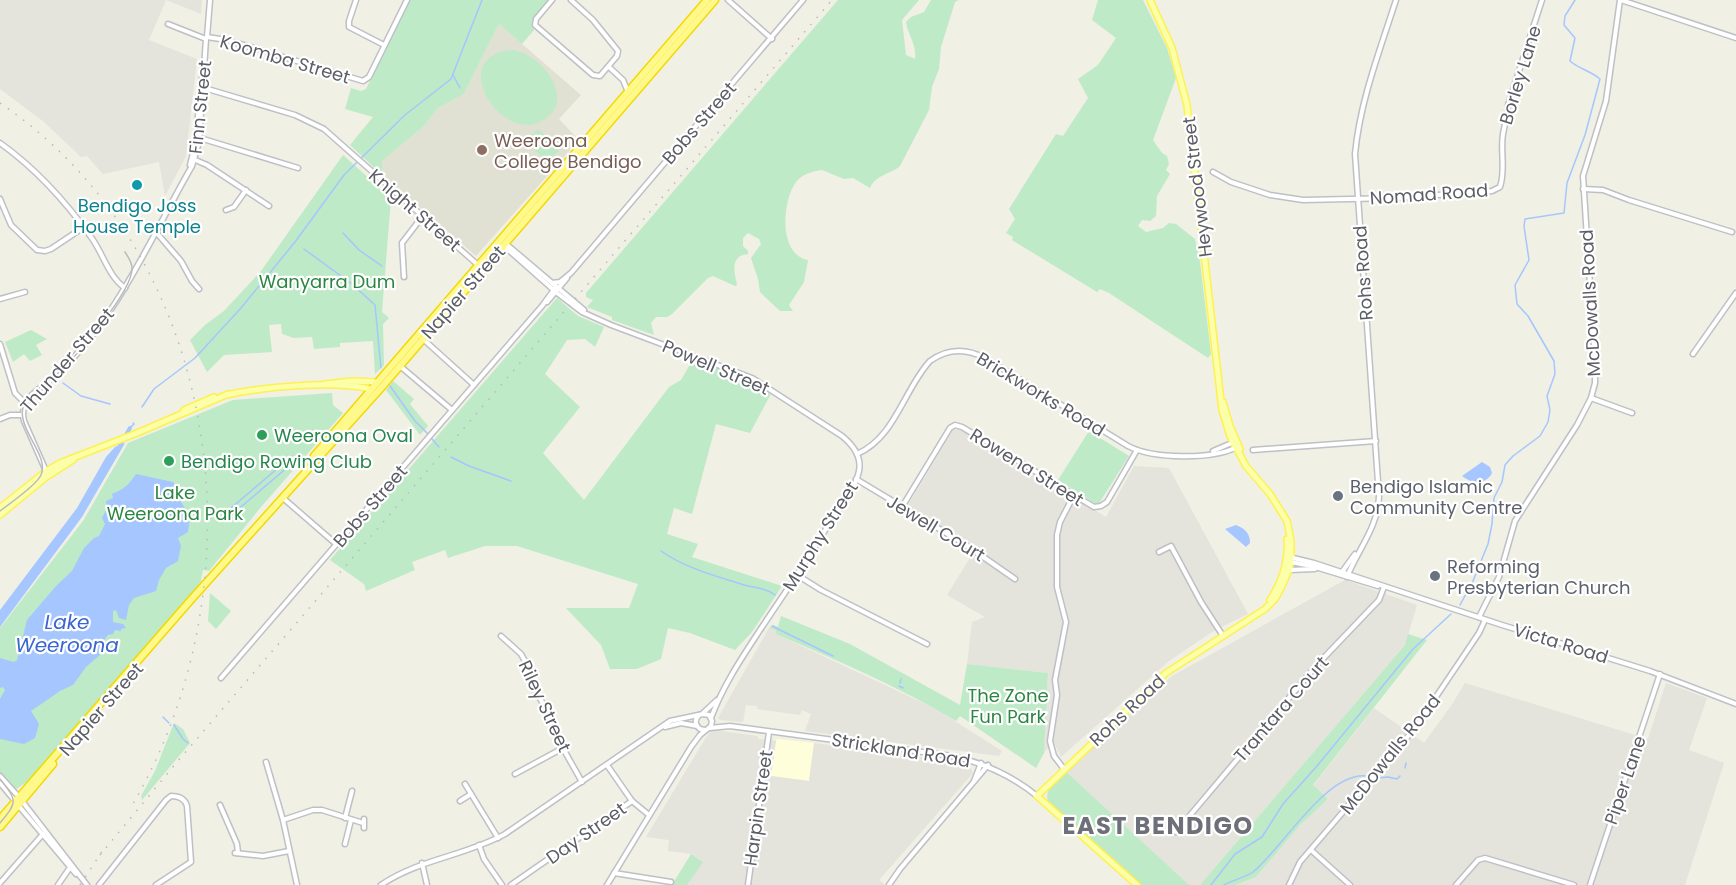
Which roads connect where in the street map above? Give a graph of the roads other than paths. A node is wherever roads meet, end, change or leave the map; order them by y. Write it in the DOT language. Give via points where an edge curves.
graph roads {
  1 [pos="210,0"];
  2 [pos="356,0"];
  3 [pos="407,0"];
  4 [pos="552,0"];
  5 [pos="571,0"];
  6 [pos="707,0"];
  7 [pos="715,0"];
  8 [pos="726,0"];
  9 [pos="803,0"];
  10 [pos="1150,0"];
  11 [pos="1396,0"];
  12 [pos="1542,0"];
  13 [pos="1620,0"];
  14 [pos="168,24"];
  15 [pos="206,38"];
  16 [pos="1736,38"];
  17 [pos="772,39"];
  18 [pos="384,45"];
  19 [pos="609,67"];
  20 [pos="621,77"];
  21 [pos="636,83"];
  22 [pos="203,87"];
  23 [pos="632,92"];
  24 [pos="198,137"];
  25 [pos="0,143"];
  26 [pos="194,159"];
  27 [pos="298,168"];
  28 [pos="1213,172"];
  29 [pos="1500,187"];
  30 [pos="1583,189"];
  31 [pos="246,190"];
  32 [pos="0,198"];
  33 [pos="1358,199"];
  34 [pos="269,206"];
  35 [pos="226,210"];
  36 [pos="422,217"];
  37 [pos="84,227"];
  38 [pos="155,231"];
  39 [pos="1732,232"];
  40 [pos="502,242"];
  41 [pos="478,265"];
  42 [pos="571,273"];
  43 [pos="404,277"];
  44 [pos="552,283"];
  45 [pos="124,288"];
  46 [pos="199,289"];
  47 [pos="557,290"];
  48 [pos="25,292"];
  49 [pos="1736,293"];
  50 [pos="0,299"];
  51 [pos="439,315"];
  52 [pos="422,339"];
  53 [pos="0,344"];
  54 [pos="942,354"];
  55 [pos="1693,354"];
  56 [pos="400,366"];
  57 [pos="377,382"];
  58 [pos="474,385"];
  59 [pos="314,386"];
  60 [pos="370,389"];
  61 [pos="1591,398"];
  62 [pos="25,403"];
  63 [pos="452,410"];
  64 [pos="1632,412"];
  65 [pos="22,415"];
  66 [pos="0,419"];
  67 [pos="1376,441"];
  68 [pos="1236,444"];
  69 [pos="1137,450"];
  70 [pos="1253,450"];
  71 [pos="857,454"];
  72 [pos="47,473"];
  73 [pos="856,480"];
  74 [pos="1074,495"];
  75 [pos="281,496"];
  76 [pos="902,507"];
  77 [pos="0,508"];
  78 [pos="0,514"];
  79 [pos="336,545"];
  80 [pos="1362,548"];
  81 [pos="1159,552"];
  82 [pos="1289,559"];
  83 [pos="1289,570"];
  84 [pos="1325,570"];
  85 [pos="1341,574"];
  86 [pos="797,575"];
  87 [pos="1348,576"];
  88 [pos="1015,579"];
  89 [pos="1384,587"];
  90 [pos="1257,615"];
  91 [pos="1479,617"];
  92 [pos="1485,620"];
  93 [pos="501,636"];
  94 [pos="1222,636"];
  95 [pos="927,644"];
  96 [pos="1660,674"];
  97 [pos="221,678"];
  98 [pos="719,697"];
  99 [pos="1736,704"];
  100 [pos="701,714"];
  101 [pos="711,719"];
  102 [pos="697,726"];
  103 [pos="729,726"];
  104 [pos="661,728"];
  105 [pos="708,729"];
  106 [pos="769,732"];
  107 [pos="691,747"];
  108 [pos="563,748"];
  109 [pos="266,762"];
  110 [pos="981,763"];
  111 [pos="607,765"];
  112 [pos="988,765"];
  113 [pos="1064,769"];
  114 [pos="515,774"];
  115 [pos="0,776"];
  116 [pos="582,782"];
  117 [pos="974,782"];
  118 [pos="0,783"];
  119 [pos="465,784"];
  120 [pos="352,791"];
  121 [pos="471,794"];
  122 [pos="1037,796"];
  123 [pos="19,801"];
  124 [pos="460,801"];
  125 [pos="632,801"];
  126 [pos="220,805"];
  127 [pos="649,815"];
  128 [pos="0,819"];
  129 [pos="348,819"];
  130 [pos="284,820"];
  131 [pos="364,823"];
  132 [pos="0,827"];
  133 [pos="1176,832"];
  134 [pos="44,833"];
  135 [pos="498,838"];
  136 [pos="345,844"];
  137 [pos="478,845"];
  138 [pos="1311,850"];
  139 [pos="289,851"];
  140 [pos="422,863"];
  141 [pos="71,866"];
  142 [pos="614,873"];
  143 [pos="671,882"];
  144 [pos="0,883"];
  145 [pos="58,885"];
  146 [pos="87,885"];
  147 [pos="99,885"];
  148 [pos="156,885"];
  149 [pos="297,885"];
  150 [pos="381,885"];
  151 [pos="427,885"];
  152 [pos="502,885"];
  153 [pos="511,885"];
  154 [pos="606,885"];
  155 [pos="748,885"];
  156 [pos="889,885"];
  157 [pos="1137,885"];
  158 [pos="1289,885"];
  159 [pos="1350,885"];
  160 [pos="1456,885"];
  161 [pos="1574,885"];
  162 [pos="1590,885"];
  1 -- 15 [label="street, Finn Street"];
  2 -- 18 [label="street" via="349,27"];
  3 -- 18 [label="street"];
  4 -- 19 [label="street" via="536,19 536,25 595,76"];
  5 -- 19 [label="street" via="618,51"];
  6 -- 21 [label="highway, Napier Street"];
  7 -- 23 [label="highway, Napier Street"];
  8 -- 17 [label="street"];
  9 -- 17 [label="street, Bobs Street"];
  10 -- 68 [label="main road, Heywood Street" via="1172,48 1185,95 1218,380"];
  11 -- 33 [label="street, Rohs Road" via="1358,130"];
  12 -- 29 [label="street, Borley Lane" via="1508,105"];
  13 -- 16 [label="street"];
  13 -- 30 [label="street, McDowalls Road" via="1606,100 1584,171"];
  14 -- 15 [label="street, Koomba Street"];
  15 -- 18 [label="street, Koomba Street" via="227,40 363,81 369,77"];
  15 -- 22 [label="street, Finn Street"];
  17 -- 42 [label="street, Bobs Street"];
  19 -- 20 [label="street"];
  20 -- 21 [label="street"];
  20 -- 23 [label="street"];
  21 -- 23 [label="highway, Napier Street"];
  22 -- 24 [label="street, Finn Street"];
  22 -- 36 [label="street, Knight Street" via="304,119 328,133"];
  23 -- 40 [label="highway, Napier Street"];
  23 -- 40 [label="highway, Napier Street" via="612,110"];
  24 -- 26 [label="street, Finn Street"];
  24 -- 27 [label="street"];
  25 -- 37 [label="street" via="55,193"];
  26 -- 31 [label="street"];
  26 -- 38 [label="street, Finn Street"];
  28 -- 33 [label="street, Heywood Street" via="1231,182 1281,197"];
  29 -- 33 [label="street, Nomad Road" via="1492,191"];
  30 -- 39 [label="street" via="1603,190"];
  30 -- 61 [label="street, McDowalls Road" via="1596,370"];
  31 -- 34 [label="street"];
  31 -- 35 [label="street" via="234,207"];
  32 -- 37 [label="street" via="11,225 37,250 51,249"];
  33 -- 67 [label="street, Rohs Road"];
  36 -- 41 [label="street, Knight Street"];
  36 -- 43 [label="street" via="402,243"];
  37 -- 45 [label="street"];
  38 -- 45 [label="street, Finn Street"];
  38 -- 46 [label="street" via="182,261"];
  40 -- 41 [label="highway, Napier Street"];
  40 -- 44 [label="street, Powell Street"];
  40 -- 47 [label="street, Powell Street"];
  40 -- 51 [label="highway, Napier Street"];
  41 -- 51 [label="highway, Napier Street"];
  42 -- 44 [label="street, Bobs Street"];
  42 -- 47 [label="street, Bobs Street"];
  44 -- 47 [label="street, Powell Street"];
  45 -- 62 [label="street, Thunder Street" via="105,320"];
  47 -- 58 [label="street, Bobs Street"];
  47 -- 71 [label="street, Powell Street" via="594,318 752,378 842,436"];
  48 -- 50 [label="street"];
  49 -- 55 [label="street"];
  51 -- 52 [label="highway, Napier Street"];
  51 -- 57 [label="highway, Napier Street"];
  52 -- 56 [label="highway, Napier Street"];
  52 -- 58 [label="street"];
  53 -- 62 [label="street" via="15,393"];
  54 -- 69 [label="street, Brickworks Road" via="978,354"];
  54 -- 71 [label="street, Murphy Street" via="926,365 878,441"];
  56 -- 60 [label="highway" via="377,388"];
  56 -- 63 [label="street"];
  56 -- 75 [label="highway, Napier Street"];
  57 -- 59 [label="main road"];
  57 -- 60 [label="highway, Napier Street"];
  58 -- 63 [label="street, Bobs Street"];
  59 -- 60 [label="main road"];
  59 -- 72 [label="main road" via="228,394"];
  60 -- 75 [label="highway, Napier Street"];
  61 -- 64 [label="street"];
  61 -- 91 [label="street, McDowalls Road" via="1515,522 1499,577"];
  62 -- 65 [label="street, Thunder Street"];
  63 -- 79 [label="street, Bobs Street"];
  65 -- 66 [label="street, Thunder Street"];
  65 -- 72 [label="street"];
  67 -- 70 [label="street"];
  67 -- 80 [label="street, Rohs Road" via="1378,510"];
  68 -- 69 [label="street" via="1218,453 1163,456"];
  68 -- 82 [label="main road, Heywood Street" via="1288,525"];
  69 -- 74 [label="street, Rowena Street" via="1104,505 1094,507"];
  71 -- 73 [label="street, Murphy Street" via="860,466"];
  72 -- 77 [label="main road"];
  72 -- 78 [label="main road"];
  73 -- 76 [label="street, Jewell Court"];
  73 -- 86 [label="street, Murphy Street"];
  74 -- 76 [label="street, Rowena Street" via="955,425"];
  74 -- 113 [label="street" via="1057,535 1057,587 1066,622 1050,741 1054,756"];
  75 -- 79 [label="street"];
  75 -- 123 [label="highway, Napier Street"];
  76 -- 88 [label="street, Jewell Court"];
  79 -- 97 [label="street, Bobs Street"];
  80 -- 85 [label="street, Rohs Road"];
  80 -- 87 [label="street, Rohs Road"];
  81 -- 94 [label="street" via="1171,546"];
  82 -- 83 [label="main road, Rohs Road"];
  82 -- 84 [label="street"];
  82 -- 85 [label="street"];
  82 -- 90 [label="main road, Rohs Road" via="1276,591"];
  83 -- 84 [label="street"];
  83 -- 90 [label="main road, Rohs Road" via="1275,599"];
  84 -- 85 [label="street"];
  85 -- 87 [label="street, Victa Road"];
  86 -- 95 [label="street"];
  86 -- 98 [label="street, Murphy Street"];
  87 -- 89 [label="street, Victa Road"];
  89 -- 91 [label="street, Victa Road"];
  89 -- 133 [label="street, Trantara Court" via="1380,600 1316,667"];
  90 -- 94 [label="main road, Rohs Road"];
  91 -- 92 [label="street, Victa Road"];
  92 -- 96 [label="street, Victa Road"];
  92 -- 138 [label="street, McDowalls Road" via="1422,719"];
  93 -- 108 [label="street, Riley Street" via="526,663"];
  94 -- 113 [label="main road, Rohs Road" via="1166,673"];
  96 -- 99 [label="street, Victa Road"];
  96 -- 162 [label="street, Piper Lane"];
  98 -- 100 [label="street, Murphy Street"];
  98 -- 101 [label="street, Murphy Street"];
  100 -- 101 [label="street"];
  100 -- 102 [label="street"];
  100 -- 104 [label="street" via="676,719"];
  101 -- 103 [label="street, Strickland Road"];
  101 -- 105 [label="street"];
  102 -- 104 [label="street" via="681,723"];
  102 -- 105 [label="street"];
  102 -- 107 [label="street"];
  103 -- 105 [label="street, Strickland Road"];
  103 -- 106 [label="street, Strickland Road"];
  104 -- 111 [label="street"];
  105 -- 107 [label="street"];
  106 -- 110 [label="street, Strickland Road" via="944,754"];
  106 -- 155 [label="street, Harpin Street"];
  107 -- 127 [label="street"];
  108 -- 114 [label="street"];
  108 -- 116 [label="street, Riley Street"];
  109 -- 130 [label="street"];
  110 -- 112 [label="street, Strickland Road"];
  110 -- 117 [label="street"];
  111 -- 116 [label="street"];
  111 -- 125 [label="street"];
  112 -- 117 [label="street"];
  112 -- 122 [label="street, Strickland Road" via="1016,779"];
  113 -- 122 [label="main road, Rohs Road"];
  115 -- 123 [label="street"];
  116 -- 135 [label="street"];
  117 -- 156 [label="street"];
  118 -- 123 [label="street"];
  119 -- 121 [label="street"];
  120 -- 129 [label="street"];
  121 -- 124 [label="street"];
  121 -- 135 [label="street"];
  122 -- 157 [label="main road, Strickland Road"];
  123 -- 128 [label="highway, Napier Street"];
  123 -- 132 [label="highway, Napier Street"];
  123 -- 134 [label="street"];
  125 -- 127 [label="street"];
  125 -- 153 [label="street, Day Street"];
  126 -- 139 [label="street" via="237,844 236,853 263,856"];
  127 -- 142 [label="street"];
  129 -- 130 [label="street" via="319,810"];
  129 -- 131 [label="street"];
  129 -- 136 [label="street"];
  130 -- 139 [label="street"];
  134 -- 141 [label="street"];
  134 -- 144 [label="street"];
  135 -- 137 [label="street"];
  137 -- 140 [label="street"];
  137 -- 152 [label="street"];
  138 -- 158 [label="street, McDowalls Road" via="1297,866"];
  138 -- 159 [label="street"];
  139 -- 149 [label="street"];
  140 -- 150 [label="street"];
  140 -- 151 [label="street"];
  141 -- 145 [label="street"];
  141 -- 146 [label="street"];
  142 -- 143 [label="street"];
  142 -- 154 [label="street"];
  147 -- 148 [label="street" via="171,796 181,798 187,806 191,862"];
  160 -- 161 [label="street" via="1478,860 1485,858"];
}
